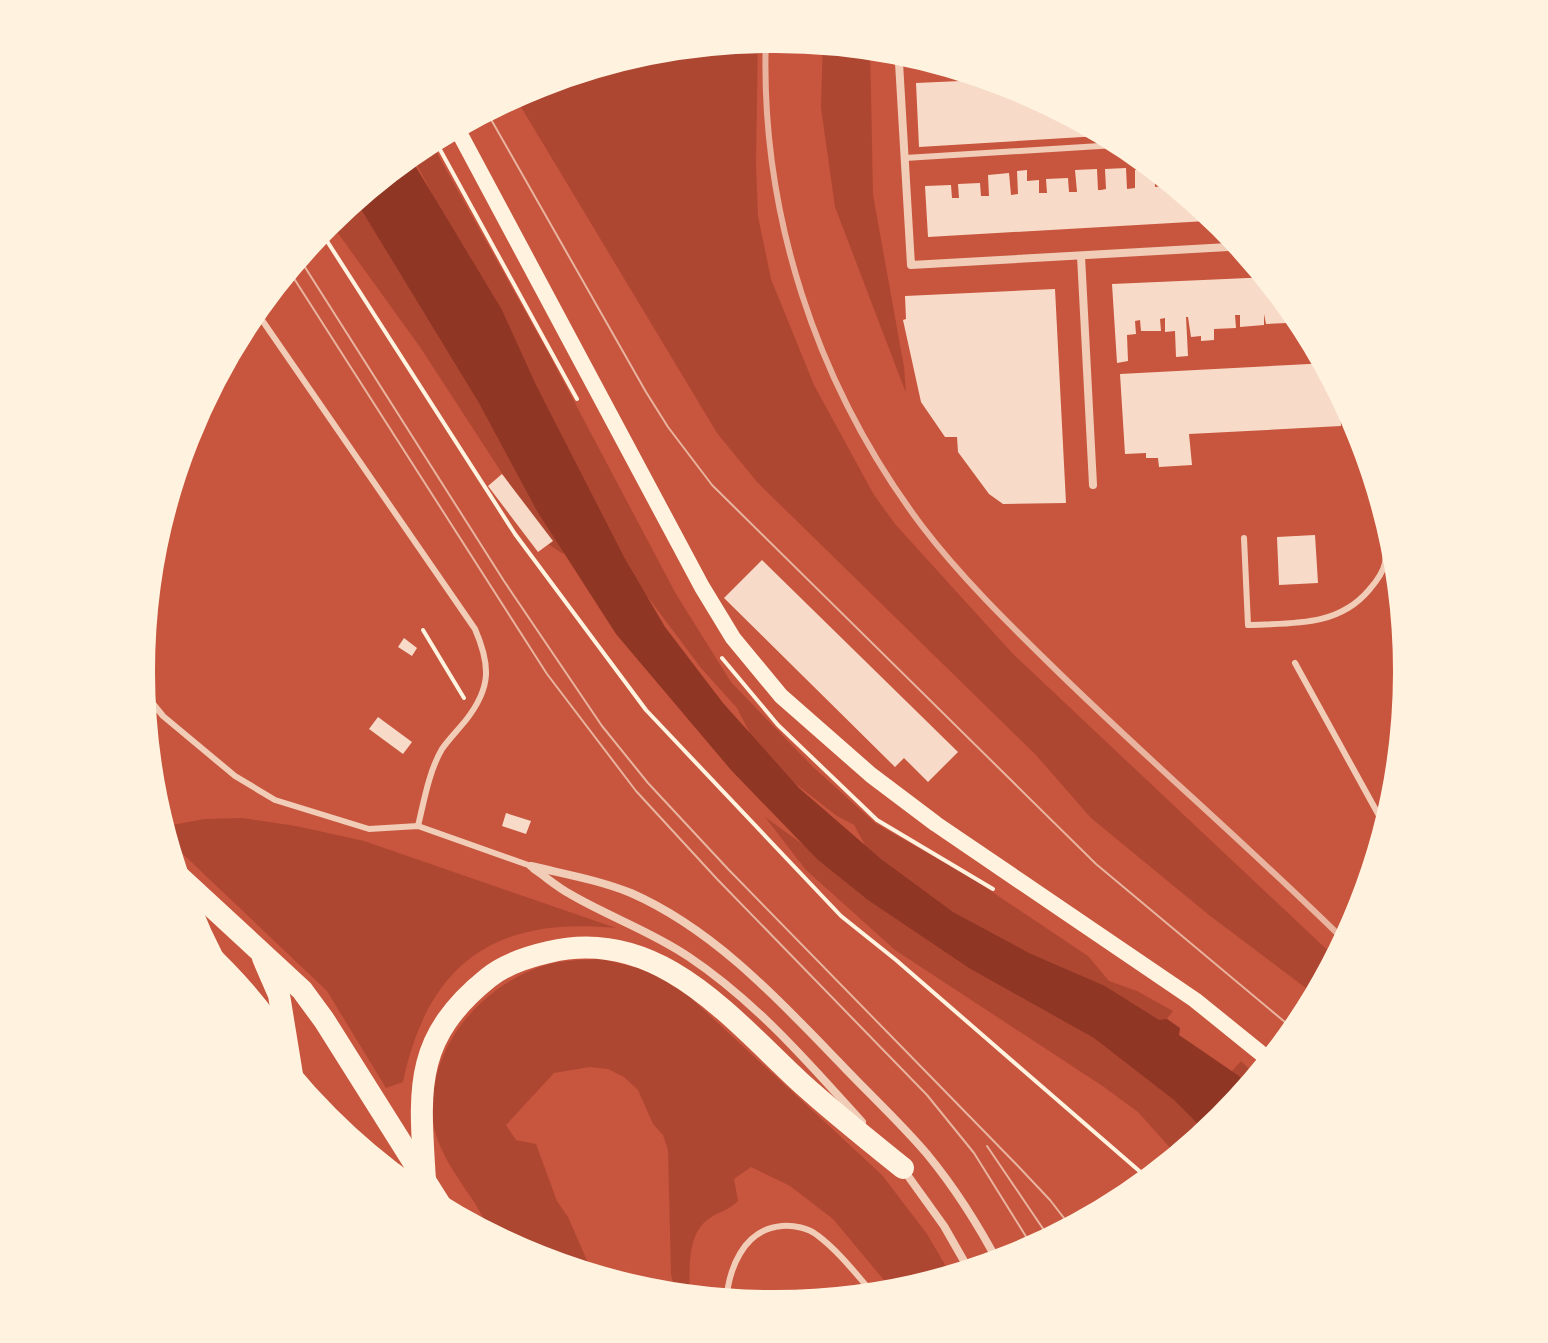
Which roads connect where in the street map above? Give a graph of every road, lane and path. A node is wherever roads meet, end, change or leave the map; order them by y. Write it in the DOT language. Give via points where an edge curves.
graph roads {
  1 [pos="898,61"];
  2 [pos="460,133"];
  3 [pos="1108,145"];
  4 [pos="438,147"];
  5 [pos="905,158"];
  6 [pos="326,239"];
  7 [pos="1230,247"];
  8 [pos="1081,256"];
  9 [pos="261,318"];
  10 [pos="583,409"];
  11 [pos="1093,485"];
  12 [pos="1244,538"];
  13 [pos="1385,545"];
  14 [pos="423,630"];
  15 [pos="721,658"];
  16 [pos="1295,663"];
  17 [pos="464,698"];
  18 [pos="151,702"];
  19 [pos="1380,817"];
  20 [pos="418,826"];
  21 [pos="531,866"];
  22 [pos="189,886"];
  23 [pos="995,891"];
  24 [pos="261,953"];
  25 [pos="229,974"];
  26 [pos="289,1053"];
  27 [pos="1265,1056"];
  28 [pos="291,1066"];
  29 [pos="903,1168"];
  30 [pos="1143,1174"];
  31 [pos="425,1181"];
  32 [pos="433,1193"];
  33 [pos="994,1255"];
  34 [pos="966,1264"];
  35 [pos="868,1288"];
  36 [pos="727,1293"];
  1 -- 5 [label="street"];
  2 -- 27 [label="main road" via="702,587 733,638 781,696 936,824 1195,1000"];
  3 -- 5 [label="lane"];
  4 -- 10 [label="path"];
  5 -- 8 [label="street" via="911,265"];
  6 -- 30 [label="path" via="515,534 646,710 841,916"];
  7 -- 8 [label="street"];
  8 -- 11 [label="street"];
  9 -- 20 [label="lane" via="475,629 485,651 483,693 441,751"];
  12 -- 13 [label="lane" via="1248,625 1340,615 1377,581"];
  14 -- 17 [label="path"];
  15 -- 23 [label="path" via="778,725 877,820"];
  16 -- 19 [label="lane"];
  18 -- 20 [label="lane" via="235,776 275,800 369,829"];
  20 -- 21 [label="lane"];
  21 -- 29 [label="street" via="570,894 655,935 749,1003"];
  21 -- 33 [label="street" via="630,893 731,957 926,1153"];
  22 -- 24 [label="highway"];
  24 -- 26 [label="highway" via="279,995"];
  24 -- 31 [label="highway" via="302,990 324,1020"];
  25 -- 26 [label="highway"];
  26 -- 28 [label="highway"];
  29 -- 31 [label="highway" via="826,1106 706,994 636,953 585,947 525,957 493,975 454,1012 427,1062 422,1086"];
  29 -- 34 [label="street"];
  31 -- 32 [label="highway"];
  35 -- 36 [label="lane" via="816,1233 792,1225 753,1236 736,1260"];
}
